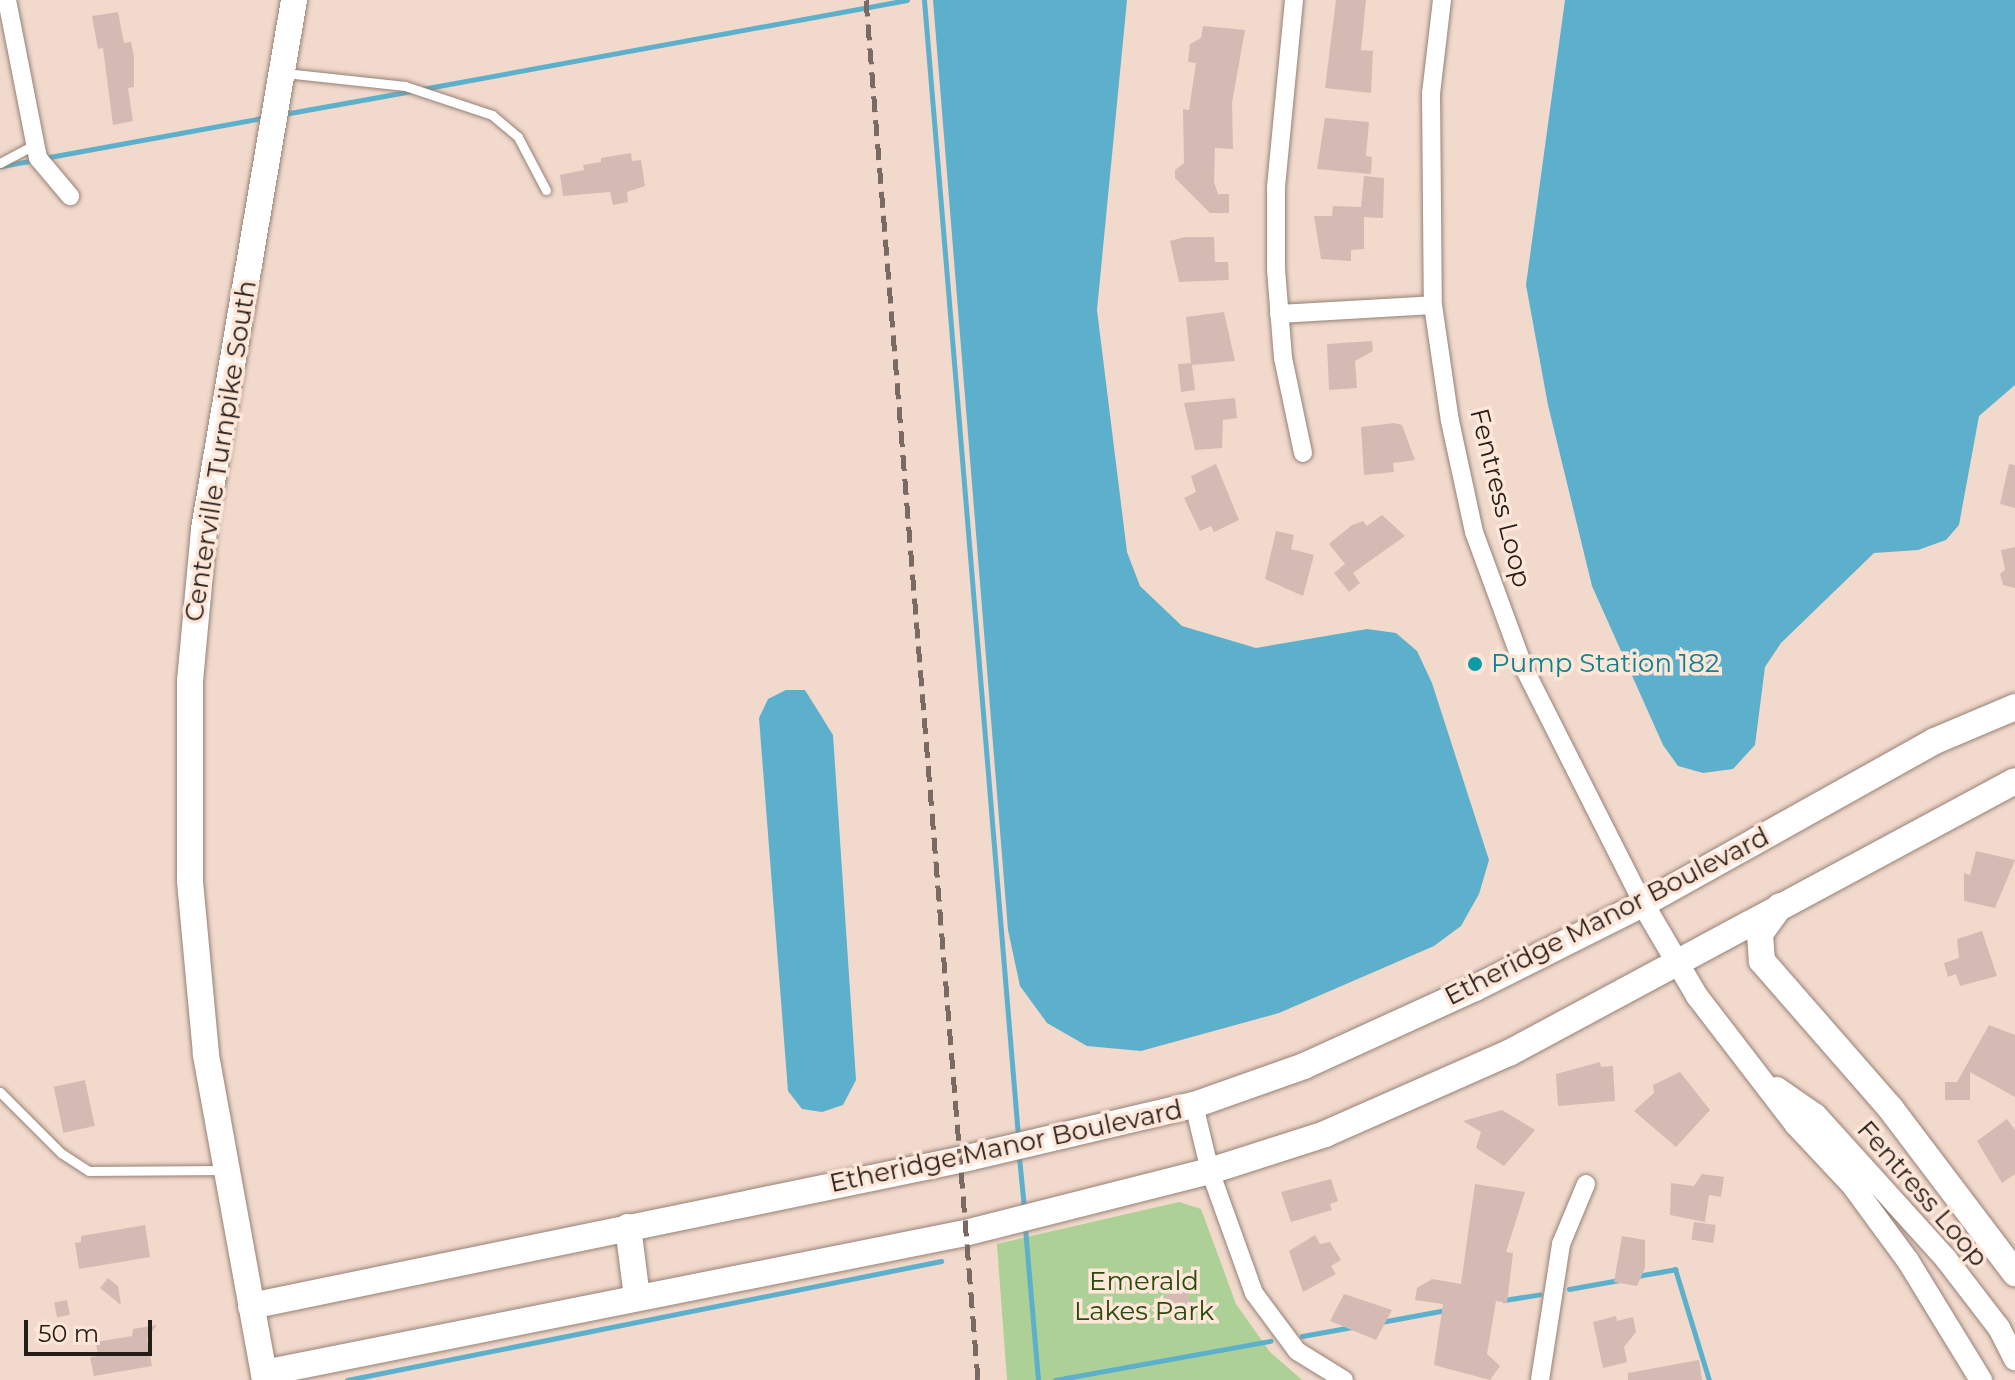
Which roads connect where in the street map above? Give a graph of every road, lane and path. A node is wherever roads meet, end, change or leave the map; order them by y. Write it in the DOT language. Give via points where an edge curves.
graph roads {
  1 [pos="7,0"];
  2 [pos="294,0"];
  3 [pos="1294,0"];
  4 [pos="1442,0"];
  5 [pos="282,72"];
  6 [pos="35,144"];
  7 [pos="0,163"];
  8 [pos="546,190"];
  9 [pos="70,196"];
  10 [pos="1433,305"];
  11 [pos="1279,314"];
  12 [pos="1303,453"];
  13 [pos="2015,707"];
  14 [pos="2015,781"];
  15 [pos="1783,902"];
  16 [pos="1643,904"];
  17 [pos="1674,963"];
  18 [pos="1768,1082"];
  19 [pos="0,1092"];
  20 [pos="1194,1105"];
  21 [pos="226,1170"];
  22 [pos="1210,1171"];
  23 [pos="1586,1184"];
  24 [pos="628,1227"];
  25 [pos="2015,1273"];
  26 [pos="637,1297"];
  27 [pos="251,1306"];
  28 [pos="2015,1359"];
  29 [pos="265,1376"];
  30 [pos="1344,1380"];
  31 [pos="1540,1380"];
  32 [pos="1981,1380"];
  1 -- 6 [label="street"];
  2 -- 5 [label="main road, Centerville Turnpike South"];
  3 -- 11 [label="street" via="1276,188"];
  4 -- 10 [label="street, Fentress Loop" via="1431,93"];
  5 -- 8 [label="lane" via="405,86 492,115 518,137"];
  5 -- 21 [label="main road, Centerville Turnpike South" via="204,529 190,681 190,880 206,1054"];
  6 -- 7 [label="lane"];
  6 -- 9 [label="street" via="38,158"];
  10 -- 11 [label="street"];
  10 -- 16 [label="street, Fentress Loop" via="1465,490 1503,621"];
  11 -- 12 [label="street"];
  13 -- 16 [label="main road, Etheridge Manor Boulevard" via="1935,741"];
  14 -- 15 [label="main road"];
  15 -- 17 [label="main road"];
  15 -- 25 [label="main road" via="1760,934 1762,961 1891,1109"];
  16 -- 17 [label="street, Fentress Loop"];
  16 -- 20 [label="main road, Etheridge Manor Boulevard" via="1304,1066"];
  17 -- 18 [label="street, Fentress Loop"];
  17 -- 22 [label="main road" via="1509,1053 1398,1104"];
  18 -- 28 [label="street, Fentress Loop" via="1816,1115 1946,1259 1999,1328"];
  18 -- 32 [label="street, Fentress Loop" via="1796,1125 1853,1186 1908,1261"];
  19 -- 21 [label="lane" via="61,1153 89,1171"];
  20 -- 22 [label="street"];
  20 -- 24 [label="main road, Etheridge Manor Boulevard"];
  21 -- 27 [label="main road, Centerville Turnpike South"];
  22 -- 26 [label="main road" via="965,1233"];
  22 -- 30 [label="street" via="1241,1263 1273,1325 1297,1351"];
  23 -- 31 [label="street" via="1561,1244"];
  24 -- 26 [label="main road"];
  24 -- 27 [label="main road, Etheridge Manor Boulevard"];
  26 -- 29 [label="main road"];
  27 -- 29 [label="main road, Centerville Turnpike South"];
}
